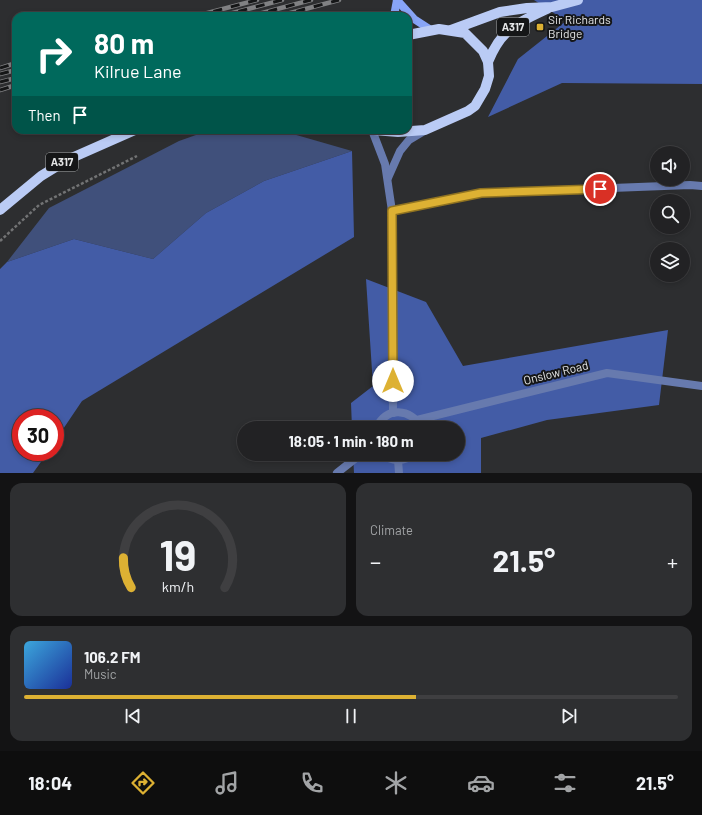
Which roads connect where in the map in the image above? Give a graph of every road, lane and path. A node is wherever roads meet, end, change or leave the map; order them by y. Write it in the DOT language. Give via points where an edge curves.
graph roads {
  1 [pos="397,0"];
  2 [pos="578,0"];
  3 [pos="552,6"];
  4 [pos="395,12"];
  5 [pos="408,12"];
  6 [pos="412,17"];
  7 [pos="431,30"];
  8 [pos="451,30"];
  9 [pos="412,34"];
  10 [pos="488,62"];
  11 [pos="425,130"];
  12 [pos="412,131"];
  13 [pos="126,134"];
  14 [pos="374,134"];
  15 [pos="137,156"];
  16 [pos="388,178"];
  17 [pos="702,186"];
  18 [pos="0,210"];
  19 [pos="392,211"];
  20 [pos="0,241"];
  21 [pos="702,386"];
  22 [pos="393,412"];
  23 [pos="417,420"];
  24 [pos="380,421"];
  25 [pos="352,461"];
  26 [pos="398,461"];
  27 [pos="337,473"];
  28 [pos="399,473"];
  1 -- 4 [label="main road"];
  1 -- 5 [label="main road"];
  2 -- 3 [label="main road, A317"];
  3 -- 8 [label="main road, A317" via="500,12"];
  3 -- 10 [label="main road, A317" via="506,32"];
  6 -- 7 [label="main road"];
  7 -- 8 [label="main road"];
  7 -- 9 [label="main road"];
  8 -- 10 [label="main road" via="465,33 483,51"];
  10 -- 11 [label="main road" via="489,76 475,106"];
  11 -- 12 [label="main road"];
  11 -- 16 [label="street" via="409,140 400,151"];
  13 -- 18 [label="main road, A317" via="67,160 41,176"];
  14 -- 16 [label="street"];
  15 -- 20 [label="path" via="38,205"];
  16 -- 19 [label="street"];
  17 -- 19 [label="street" via="481,193"];
  19 -- 22 [label="street"];
  21 -- 23 [label="street, Onslow Road" via="607,373"];
  22 -- 23 [label="street" via="402,412"];
  22 -- 24 [label="street"];
  25 -- 27 [label="street"];
  26 -- 28 [label="street"];
}
